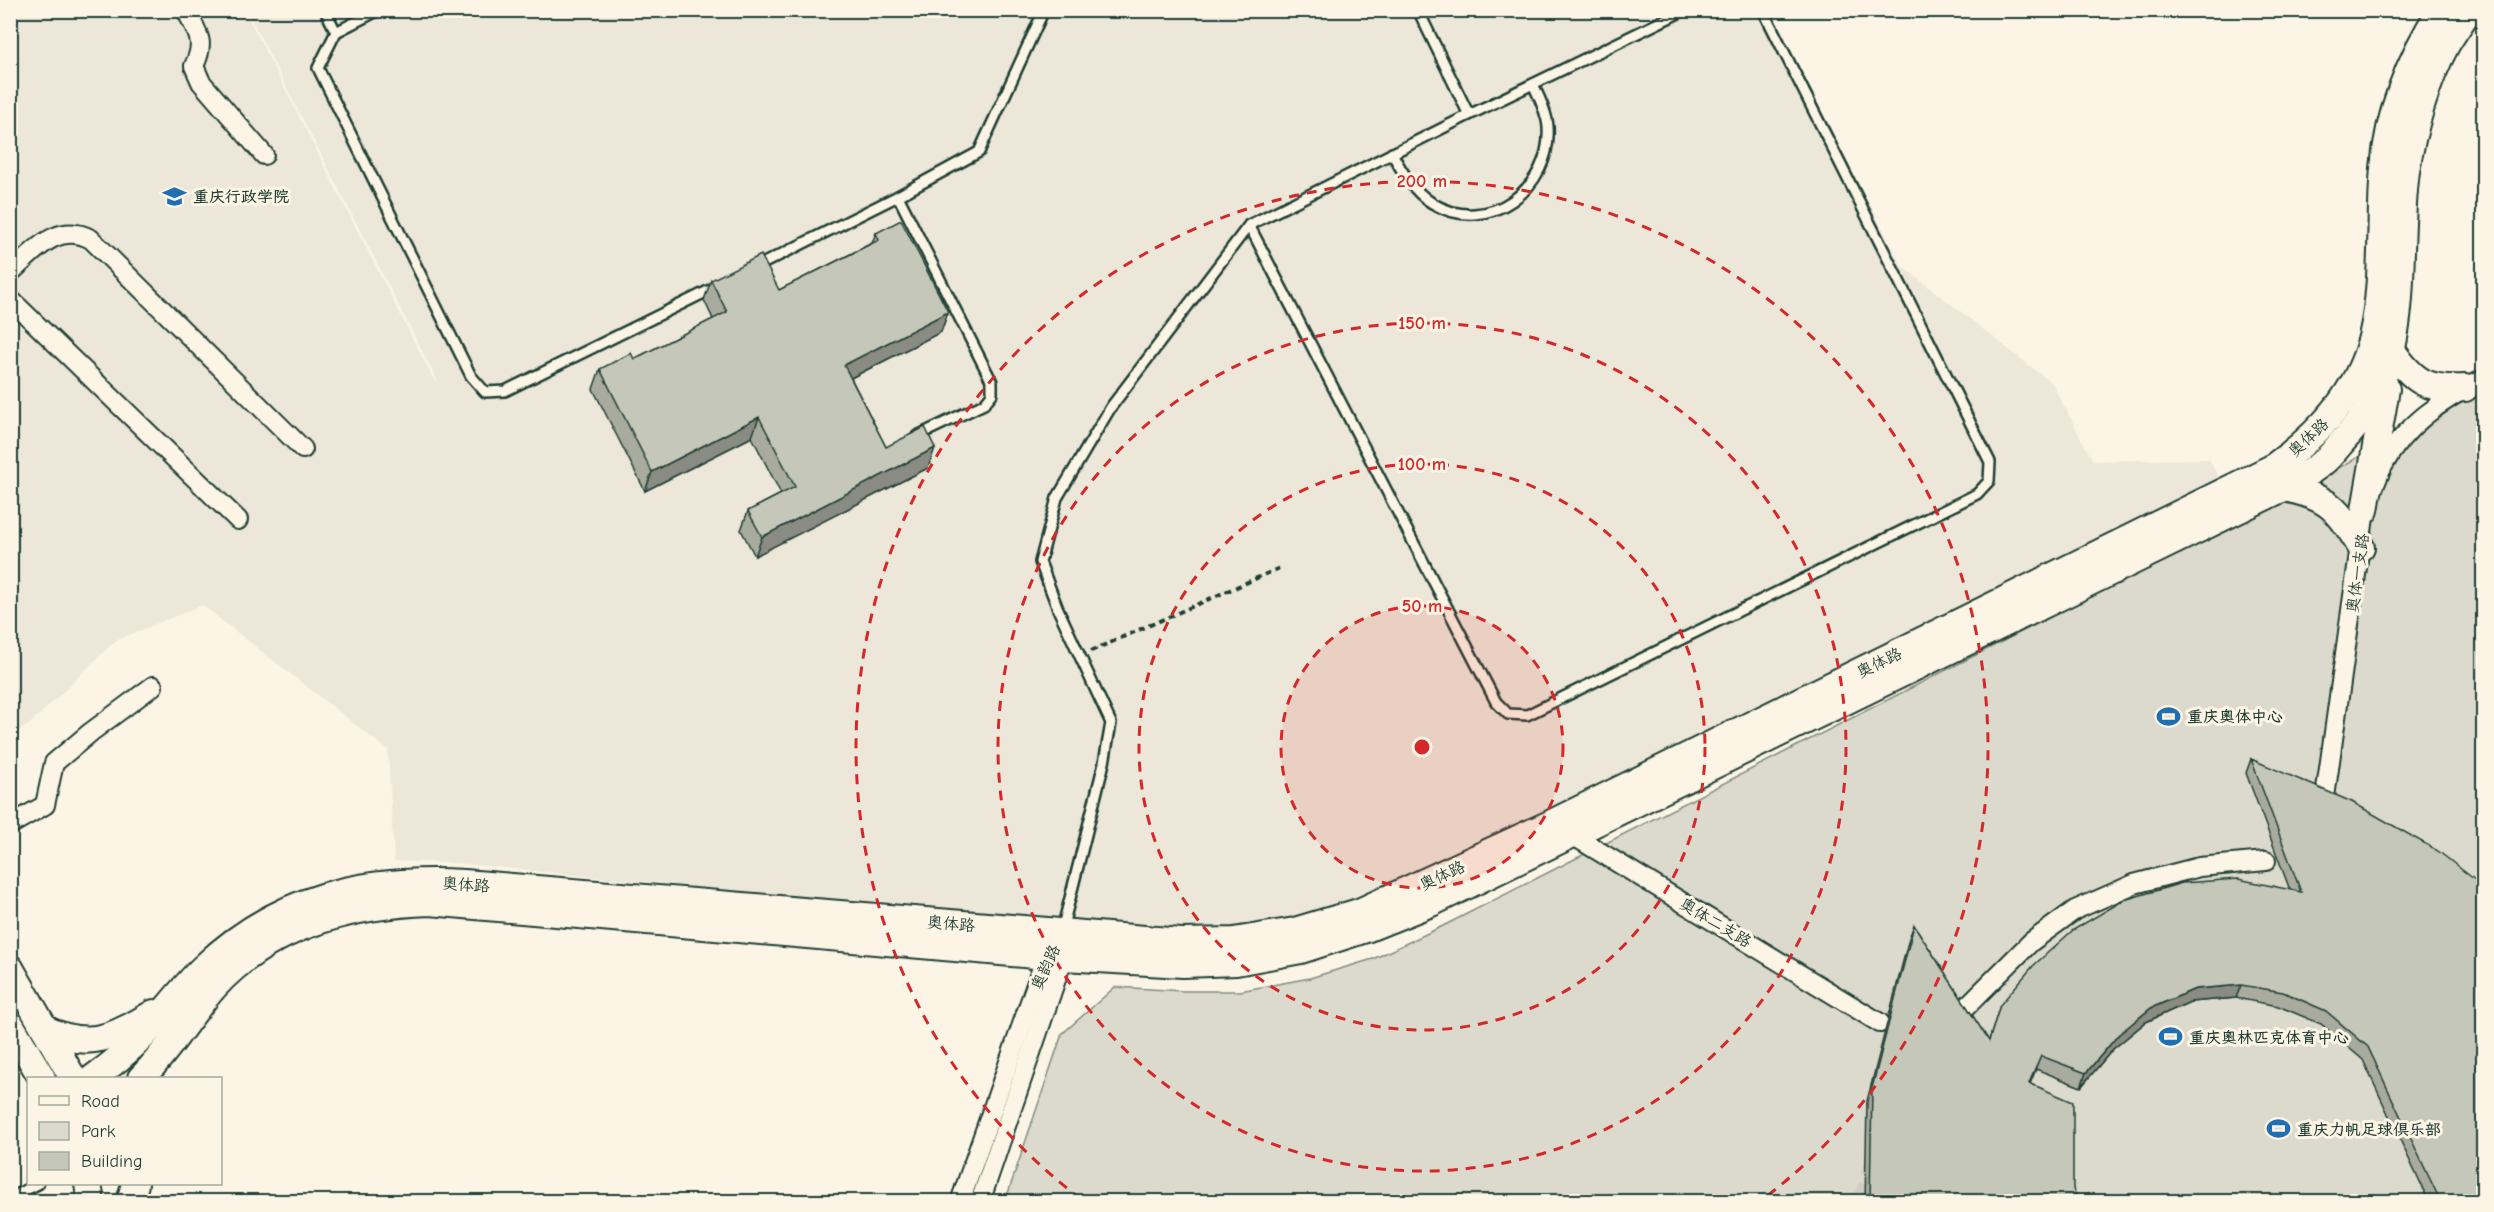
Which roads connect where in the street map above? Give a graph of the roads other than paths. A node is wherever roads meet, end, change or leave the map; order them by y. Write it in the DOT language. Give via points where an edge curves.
graph roads {
  1 [pos="186,10"];
  2 [pos="325,10"];
  3 [pos="379,10"];
  4 [pos="1044,10"];
  5 [pos="1418,10"];
  6 [pos="1685,10"];
  7 [pos="1763,10"];
  8 [pos="2441,10"];
  9 [pos="2469,10"];
  10 [pos="336,32"];
  11 [pos="1533,84"];
  12 [pos="1469,115"];
  13 [pos="1392,153"];
  14 [pos="264,155"];
  15 [pos="898,196"];
  16 [pos="1249,225"];
  17 [pos="749,270"];
  18 [pos="10,273"];
  19 [pos="728,280"];
  20 [pos="10,299"];
  21 [pos="2393,352"];
  22 [pos="2474,384"];
  23 [pos="912,438"];
  24 [pos="303,449"];
  25 [pos="2283,488"];
  26 [pos="2365,510"];
  27 [pos="238,520"];
  28 [pos="2361,547"];
  29 [pos="153,686"];
  30 [pos="2325,797"];
  31 [pos="10,825"];
  32 [pos="1562,829"];
  33 [pos="2266,861"];
  34 [pos="1057,948"];
  35 [pos="10,968"];
  36 [pos="182,1008"];
  37 [pos="1962,1011"];
  38 [pos="1880,1023"];
  39 [pos="10,1024"];
  40 [pos="45,1029"];
  41 [pos="41,1077"];
  42 [pos="72,1077"];
  43 [pos="94,1077"];
  44 [pos="142,1077"];
  45 [pos="164,1077"];
  46 [pos="36,1185"];
  47 [pos="88,1185"];
  48 [pos="116,1185"];
  49 [pos="135,1185"];
  50 [pos="10,1198"];
  51 [pos="91,1202"];
  52 [pos="119,1202"];
  53 [pos="130,1202"];
  54 [pos="960,1202"];
  55 [pos="980,1202"];
  1 -- 14 [label="street" via="201,39 194,66 201,82"];
  2 -- 10 [label="lane"];
  3 -- 10 [label="lane"];
  4 -- 15 [label="lane" via="979,152"];
  5 -- 12 [label="lane"];
  6 -- 11 [label="lane"];
  7 -- 16 [label="lane" via="1990,462 1989,481 1977,494 1527,715 1508,714 1496,702"];
  8 -- 32 [label="main road, 奥体路" via="2406,77 2391,123 2384,167 2372,338 2356,378 2334,414 2304,445 2272,468"];
  9 -- 21 [label="main road, 奥体路" via="2446,45 2415,130 2406,171"];
  10 -- 19 [label="lane" via="318,68 471,376 485,392 505,391"];
  11 -- 12 [label="lane"];
  11 -- 13 [label="lane" via="1548,125 1548,150 1540,173 1525,193 1504,207 1472,213 1432,204 1413,188"];
  12 -- 13 [label="lane"];
  13 -- 16 [label="lane"];
  15 -- 17 [label="lane"];
  15 -- 23 [label="lane" via="992,382 992,394 984,404"];
  16 -- 34 [label="lane" via="1112,407 1057,498 1040,562 1110,723 1104,763"];
  18 -- 24 [label="street" via="55,235 80,233 91,239"];
  20 -- 27 [label="street"];
  21 -- 22 [label="main road" via="2408,372 2430,387"];
  21 -- 25 [label="main road, 奥体路" via="2379,390 2355,428 2322,463"];
  21 -- 26 [label="main road"];
  22 -- 26 [label="street, 奥体一支路" via="2440,403 2399,441"];
  25 -- 28 [label="main road" via="2309,492 2329,504"];
  25 -- 32 [label="main road, 奥体路"];
  26 -- 28 [label="street, 奥体一支路"];
  28 -- 30 [label="street, 奥体一支路"];
  29 -- 31 [label="street" via="54,763 45,805"];
  32 -- 34 [label="main road, 奥体路" via="1431,903 1301,950 1236,962 1183,964"];
  32 -- 38 [label="street, 奥体二支路"];
  33 -- 37 [label="street" via="2199,867 2134,884 2075,910 2031,942"];
  34 -- 36 [label="main road, 奥体路" via="430,902 392,904 354,909 279,937 245,958 216,985"];
  34 -- 54 [label="street, 奥韵路"];
  34 -- 55 [label="street, 奥韵路"];
  35 -- 40 [label="main road"];
  36 -- 40 [label="main road" via="106,1037 82,1041"];
  36 -- 43 [label="main road, 奥体路"];
  36 -- 44 [label="main road, 奥体路" via="157,1063"];
  36 -- 45 [label="main road"];
  39 -- 41 [label="main road"];
  40 -- 42 [label="main road"];
  46 -- 50 [label="lane"];
  47 -- 51 [label="main road"];
  48 -- 52 [label="main road"];
  49 -- 53 [label="main road"];
}
